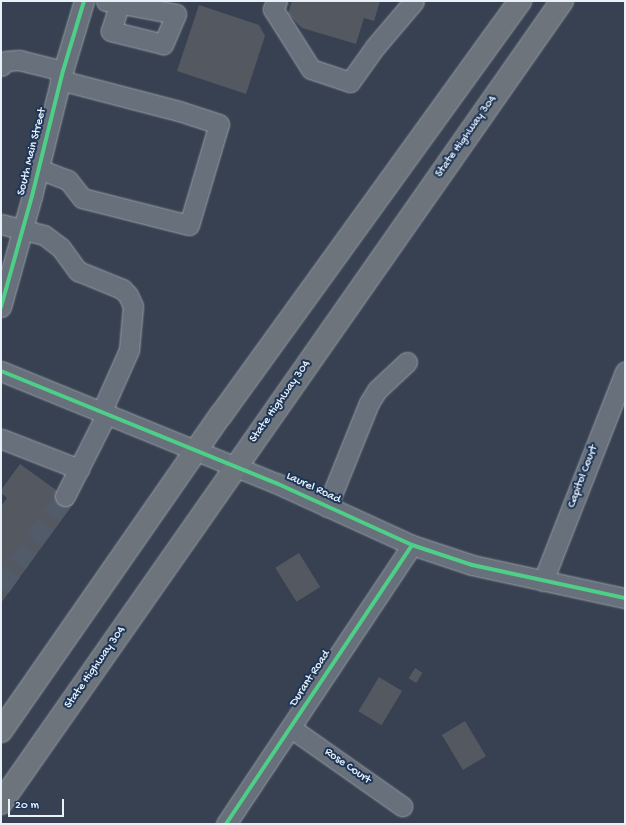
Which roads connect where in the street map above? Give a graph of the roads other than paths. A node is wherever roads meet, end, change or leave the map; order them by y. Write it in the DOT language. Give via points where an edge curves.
graph roads {
  1 [pos="84,1"];
  2 [pos="277,1"];
  3 [pos="414,1"];
  4 [pos="520,1"];
  5 [pos="562,1"];
  6 [pos="1,66"];
  7 [pos="62,76"];
  8 [pos="39,169"];
  9 [pos="1,224"];
  10 [pos="23,230"];
  11 [pos="1,307"];
  12 [pos="407,362"];
  13 [pos="1,371"];
  14 [pos="625,372"];
  15 [pos="104,414"];
  16 [pos="2,439"];
  17 [pos="196,451"];
  18 [pos="236,468"];
  19 [pos="79,469"];
  20 [pos="65,496"];
  21 [pos="327,507"];
  22 [pos="412,545"];
  23 [pos="543,581"];
  24 [pos="625,598"];
  25 [pos="291,728"];
  26 [pos="1,731"];
  27 [pos="1,803"];
  28 [pos="402,806"];
  29 [pos="226,824"];
  1 -- 7 [label="street, South Main Street"];
  2 -- 3 [label="street" via="273,9 311,69 350,82 375,47"];
  4 -- 17 [label="main road"];
  5 -- 18 [label="main road, State Highway 304"];
  6 -- 7 [label="street" via="6,60 19,60"];
  7 -- 8 [label="street, South Main Street"];
  7 -- 8 [label="street" via="219,124 188,225 82,198 68,180"];
  8 -- 10 [label="street, South Main Street"];
  9 -- 10 [label="street"];
  10 -- 11 [label="street, South Main Street"];
  10 -- 15 [label="street" via="44,235 61,248 78,271 122,289 133,306 129,350"];
  12 -- 21 [label="street" via="377,390 369,403"];
  13 -- 15 [label="street, Laurel Road"];
  14 -- 23 [label="street, Capitol Court"];
  15 -- 17 [label="street, Laurel Road"];
  15 -- 19 [label="street"];
  16 -- 19 [label="street"];
  17 -- 18 [label="street, Laurel Road"];
  17 -- 26 [label="main road"];
  18 -- 21 [label="street, Laurel Road"];
  18 -- 27 [label="main road, State Highway 304"];
  19 -- 20 [label="street"];
  21 -- 22 [label="street, Laurel Road"];
  22 -- 23 [label="street, Laurel Road" via="472,565"];
  22 -- 25 [label="street, Durant Road"];
  23 -- 24 [label="street, Laurel Road"];
  25 -- 28 [label="street, Rose Court"];
  25 -- 29 [label="street, Durant Road"];
}
